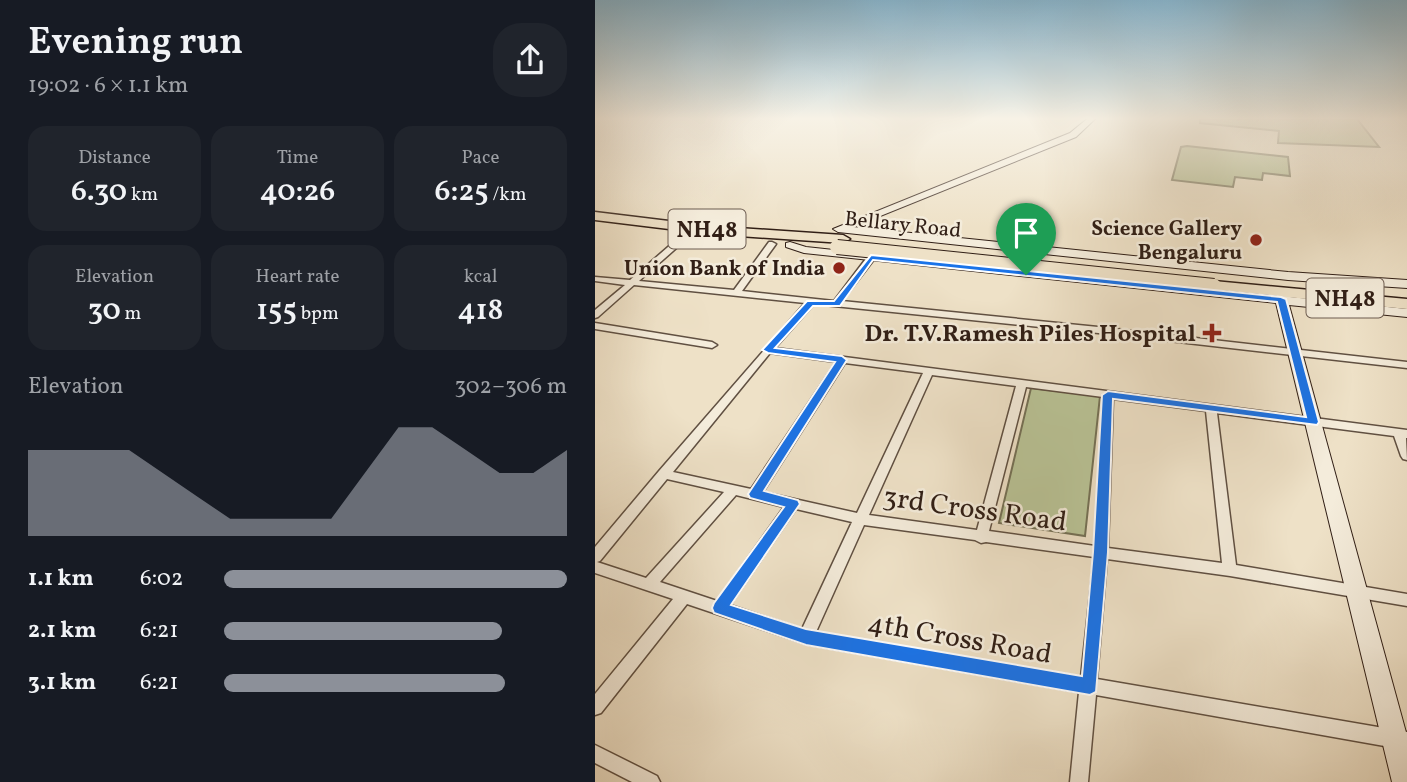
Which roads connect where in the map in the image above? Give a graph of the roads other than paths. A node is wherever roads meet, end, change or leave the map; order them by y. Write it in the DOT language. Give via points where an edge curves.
graph roads {
  1 [pos="1023,155"];
  2 [pos="879,214"];
  3 [pos="595,216"];
  4 [pos="595,226"];
  5 [pos="889,234"];
  6 [pos="685,236"];
  7 [pos="834,237"];
  8 [pos="935,240"];
  9 [pos="974,243"];
  10 [pos="772,244"];
  11 [pos="790,245"];
  12 [pos="871,258"];
  13 [pos="921,262"];
  14 [pos="960,267"];
  15 [pos="595,279"];
  16 [pos="632,282"];
  17 [pos="1287,288"];
  18 [pos="736,293"];
  19 [pos="1405,299"];
  20 [pos="810,303"];
  21 [pos="836,304"];
  22 [pos="595,315"];
  23 [pos="595,326"];
  24 [pos="712,345"];
  25 [pos="768,350"];
  26 [pos="1295,352"];
  27 [pos="842,360"];
  28 [pos="1407,365"];
  29 [pos="929,371"];
  30 [pos="1022,383"];
  31 [pos="1108,395"];
  32 [pos="1211,409"];
  33 [pos="1313,422"];
  34 [pos="1402,433"];
  35 [pos="1407,456"];
  36 [pos="663,474"];
  37 [pos="734,489"];
  38 [pos="755,494"];
  39 [pos="793,504"];
  40 [pos="860,519"];
  41 [pos="981,538"];
  42 [pos="1101,552"];
  43 [pos="595,557"];
  44 [pos="595,567"];
  45 [pos="1230,570"];
  46 [pos="649,585"];
  47 [pos="1357,592"];
  48 [pos="684,597"];
  49 [pos="1407,600"];
  50 [pos="720,608"];
  51 [pos="806,637"];
  52 [pos="1090,686"];
  53 [pos="595,707"];
  54 [pos="1401,740"];
  55 [pos="595,754"];
  56 [pos="651,782"];
  57 [pos="1079,782"];
  58 [pos="1406,782"];
  1 -- 2 [label="street"];
  2 -- 5 [label="street" via="876,223"];
  2 -- 7 [label="street"];
  3 -- 7 [label="highway, Bellary Road / NH48" via="710,230"];
  4 -- 6 [label="highway, Bellary Road / NH48"];
  5 -- 7 [label="street"];
  5 -- 8 [label="street"];
  6 -- 10 [label="highway, Bellary Road / NH48"];
  6 -- 16 [label="street"];
  7 -- 8 [label="street"];
  7 -- 11 [label="highway, Bellary Road / NH48"];
  7 -- 17 [label="highway, Bellary Road / NH48, bridge"];
  8 -- 9 [label="street"];
  8 -- 13 [label="street"];
  9 -- 14 [label="street"];
  9 -- 17 [label="street"];
  10 -- 11 [label="highway, Bellary Road / NH48"];
  10 -- 18 [label="street"];
  11 -- 12 [label="street"];
  12 -- 13 [label="street"];
  12 -- 21 [label="street"];
  13 -- 14 [label="street"];
  14 -- 17 [label="street"];
  15 -- 16 [label="street"];
  16 -- 18 [label="street"];
  16 -- 22 [label="street"];
  17 -- 19 [label="highway, NH48"];
  17 -- 26 [label="street"];
  18 -- 20 [label="street"];
  20 -- 21 [label="street"];
  20 -- 25 [label="street"];
  21 -- 26 [label="street"];
  23 -- 24 [label="street"];
  25 -- 27 [label="street"];
  25 -- 36 [label="street"];
  26 -- 28 [label="street"];
  26 -- 33 [label="street"];
  27 -- 29 [label="street"];
  27 -- 38 [label="street"];
  29 -- 30 [label="street"];
  29 -- 40 [label="street"];
  30 -- 31 [label="street"];
  30 -- 41 [label="street"];
  31 -- 32 [label="street"];
  31 -- 42 [label="street"];
  32 -- 33 [label="street"];
  32 -- 45 [label="street"];
  33 -- 34 [label="street"];
  33 -- 47 [label="street"];
  34 -- 35 [label="street"];
  36 -- 37 [label="street, 3rd Cross Road"];
  36 -- 43 [label="street"];
  37 -- 38 [label="street, 3rd Cross Road"];
  37 -- 46 [label="street"];
  38 -- 39 [label="street, 3rd Cross Road"];
  39 -- 40 [label="street, 3rd Cross Road"];
  39 -- 50 [label="street"];
  40 -- 41 [label="street, 3rd Cross Road"];
  40 -- 51 [label="street"];
  41 -- 42 [label="street, 3rd Cross Road"];
  42 -- 45 [label="street, 3rd Cross Road"];
  42 -- 52 [label="street"];
  44 -- 46 [label="street, 4th Cross Road"];
  45 -- 47 [label="street, 3rd Cross Road"];
  46 -- 48 [label="street, 4th Cross Road"];
  47 -- 49 [label="street, 3rd Cross Road"];
  47 -- 54 [label="street"];
  48 -- 50 [label="street, 4th Cross Road"];
  48 -- 53 [label="street"];
  50 -- 51 [label="street, 4th Cross Road"];
  51 -- 52 [label="street, 4th Cross Road"];
  52 -- 54 [label="street, 4th Cross Road"];
  52 -- 57 [label="street"];
  54 -- 58 [label="street"];
  55 -- 56 [label="street"];
}
